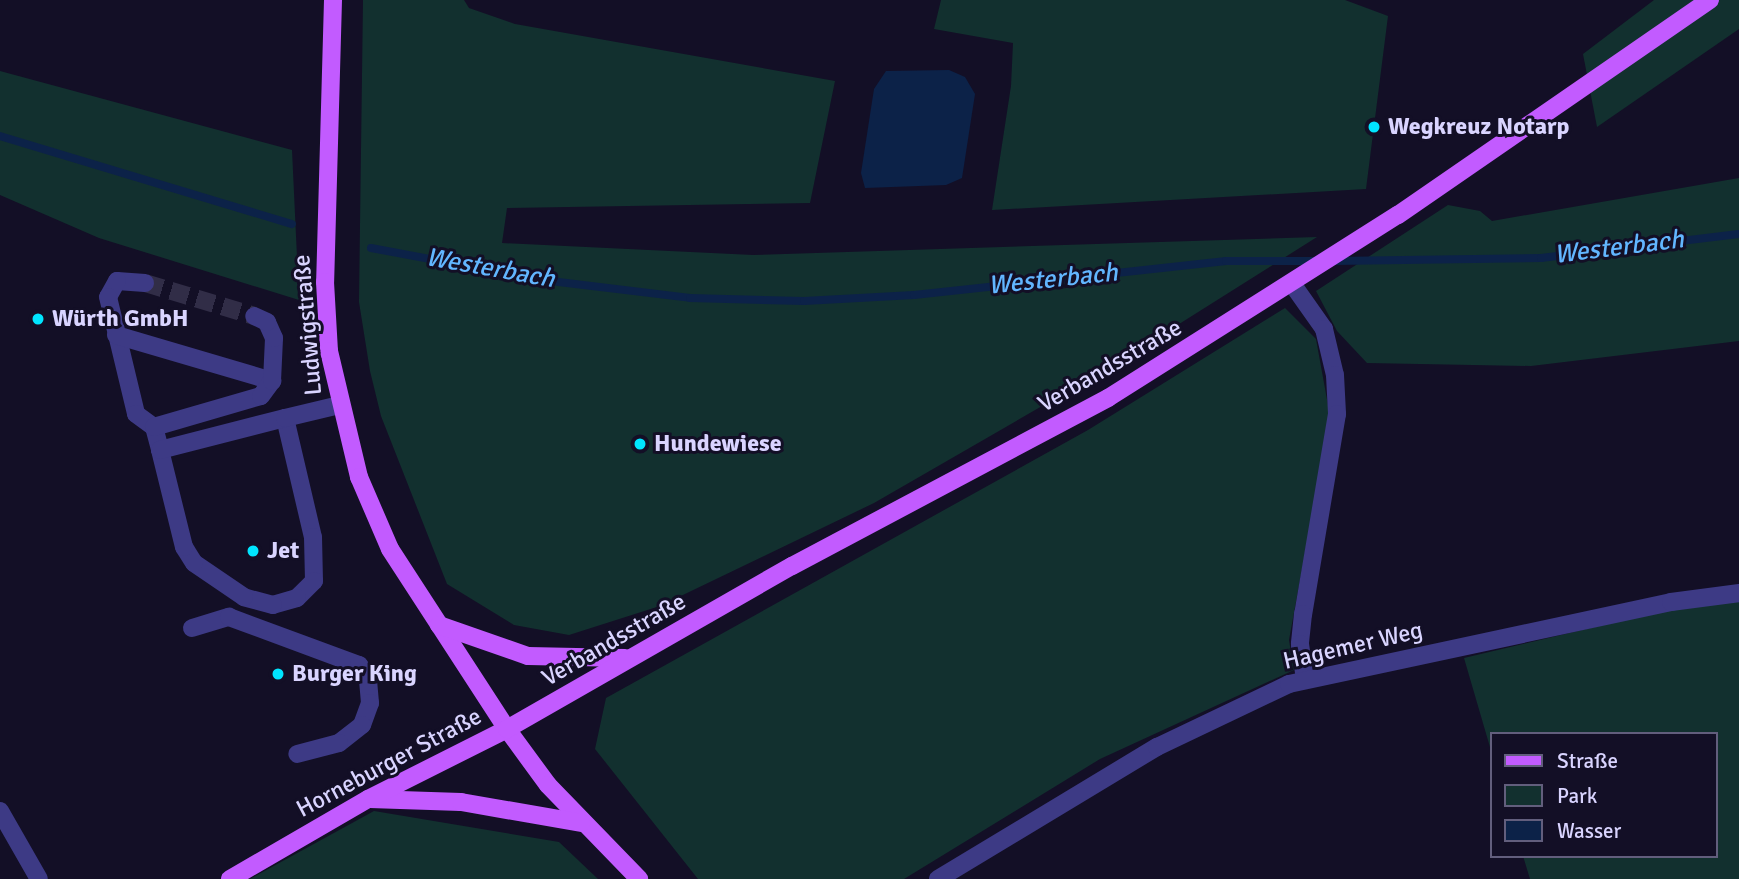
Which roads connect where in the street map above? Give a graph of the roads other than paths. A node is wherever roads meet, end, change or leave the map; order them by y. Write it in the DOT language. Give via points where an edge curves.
graph roads {
  1 [pos="333,0"];
  2 [pos="1710,0"];
  3 [pos="145,283"];
  4 [pos="1293,285"];
  5 [pos="254,316"];
  6 [pos="116,335"];
  7 [pos="272,381"];
  8 [pos="339,405"];
  9 [pos="285,418"];
  10 [pos="154,426"];
  11 [pos="160,450"];
  12 [pos="1739,593"];
  13 [pos="439,625"];
  14 [pos="192,628"];
  15 [pos="629,658"];
  16 [pos="1305,678"];
  17 [pos="507,729"];
  18 [pos="297,754"];
  19 [pos="368,799"];
  20 [pos="0,811"];
  21 [pos="582,823"];
  22 [pos="38,879"];
  23 [pos="230,879"];
  24 [pos="639,879"];
  25 [pos="939,879"];
  1 -- 8 [label="main road, Ludwigstraße" via="325,282"];
  2 -- 4 [label="main road, Verbandsstraße"];
  3 -- 6 [label="street" via="117,281 108,297"];
  4 -- 15 [label="main road, Verbandsstraße" via="1108,398"];
  4 -- 16 [label="street" via="1324,329 1335,375 1337,414 1303,614 1300,645"];
  5 -- 7 [label="street" via="267,322 274,338"];
  6 -- 7 [label="street"];
  6 -- 10 [label="street" via="136,414"];
  7 -- 10 [label="street" via="261,396"];
  8 -- 9 [label="street"];
  8 -- 13 [label="main road, Ludwigstraße" via="359,477 390,549"];
  9 -- 11 [label="street"];
  9 -- 11 [label="street" via="313,537 314,581 298,598 272,605 244,597 194,563 184,547"];
  10 -- 11 [label="street"];
  12 -- 16 [label="street, Hagemer Weg"];
  13 -- 15 [label="main road" via="528,656"];
  13 -- 17 [label="main road, Ludwigstraße"];
  14 -- 18 [label="street" via="229,617 359,665 368,680 370,703 362,725 339,743"];
  15 -- 17 [label="main road, Verbandsstraße"];
  16 -- 25 [label="street, Hagemer Weg" via="1157,747"];
  17 -- 19 [label="main road, Horneburger Straße"];
  17 -- 21 [label="main road, Horneburger Straße"];
  19 -- 21 [label="main road" via="461,802"];
  19 -- 23 [label="main road, Horneburger Straße"];
  20 -- 22 [label="street"];
  21 -- 24 [label="main road, Horneburger Straße"];
}
